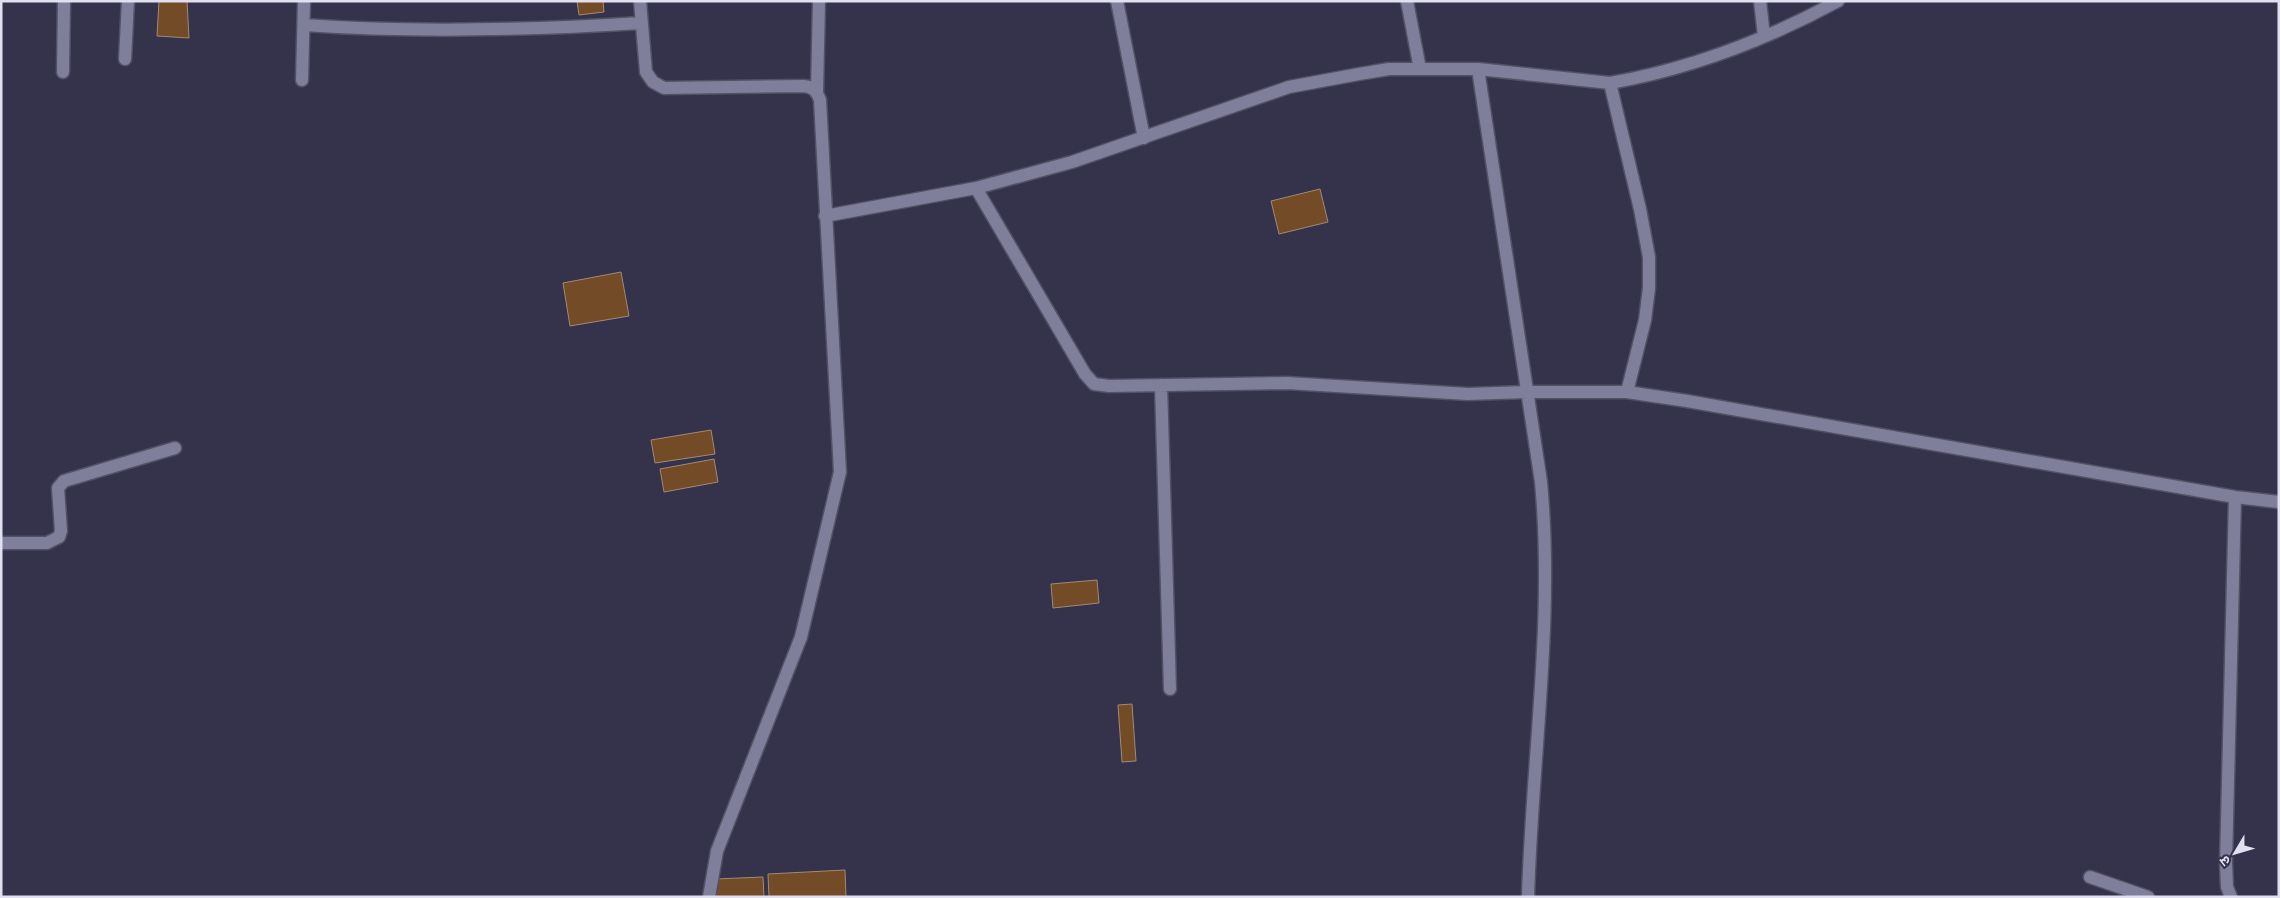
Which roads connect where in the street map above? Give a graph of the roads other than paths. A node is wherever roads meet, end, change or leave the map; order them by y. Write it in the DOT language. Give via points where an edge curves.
graph roads {
  1 [pos="64,1"];
  2 [pos="128,1"];
  3 [pos="304,1"];
  4 [pos="640,1"];
  5 [pos="819,1"];
  6 [pos="1117,1"];
  7 [pos="1407,1"];
  8 [pos="1760,1"];
  9 [pos="1838,1"];
  10 [pos="641,23"];
  11 [pos="304,26"];
  12 [pos="1764,36"];
  13 [pos="125,60"];
  14 [pos="1420,69"];
  15 [pos="1478,70"];
  16 [pos="63,72"];
  17 [pos="302,80"];
  18 [pos="1610,83"];
  19 [pos="817,92"];
  20 [pos="1144,138"];
  21 [pos="976,188"];
  22 [pos="825,216"];
  23 [pos="1161,385"];
  24 [pos="1526,392"];
  25 [pos="1627,392"];
  26 [pos="175,448"];
  27 [pos="2236,497"];
  28 [pos="2279,502"];
  29 [pos="1,543"];
  30 [pos="1170,689"];
  31 [pos="2090,877"];
  32 [pos="709,897"];
  33 [pos="1528,897"];
  34 [pos="2148,897"];
  35 [pos="2230,897"];
  1 -- 16 [label="street"];
  2 -- 13 [label="street"];
  3 -- 11 [label="street"];
  4 -- 10 [label="street"];
  5 -- 19 [label="street"];
  6 -- 20 [label="street"];
  7 -- 14 [label="street"];
  8 -- 12 [label="street"];
  9 -- 12 [label="street"];
  10 -- 11 [label="street" via="546,29 373,30"];
  10 -- 19 [label="street" via="646,72 653,82 664,88 804,86"];
  11 -- 17 [label="street"];
  12 -- 18 [label="street" via="1707,59"];
  14 -- 15 [label="street"];
  14 -- 20 [label="street" via="1389,69 1289,87"];
  15 -- 18 [label="street"];
  15 -- 24 [label="street"];
  18 -- 25 [label="street" via="1649,257 1645,320"];
  19 -- 22 [label="street"];
  20 -- 21 [label="street"];
  21 -- 22 [label="street"];
  21 -- 23 [label="street" via="1094,384"];
  22 -- 32 [label="street" via="840,472 801,637 717,851"];
  23 -- 24 [label="street" via="1287,383 1468,394"];
  23 -- 30 [label="street"];
  24 -- 25 [label="street"];
  24 -- 33 [label="street" via="1543,510 1546,595"];
  25 -- 27 [label="street"];
  26 -- 29 [label="street" via="64,482 58,488 59,537 46,543"];
  27 -- 28 [label="street"];
  27 -- 35 [label="street" via="2226,863"];
  31 -- 34 [label="street"];
}
